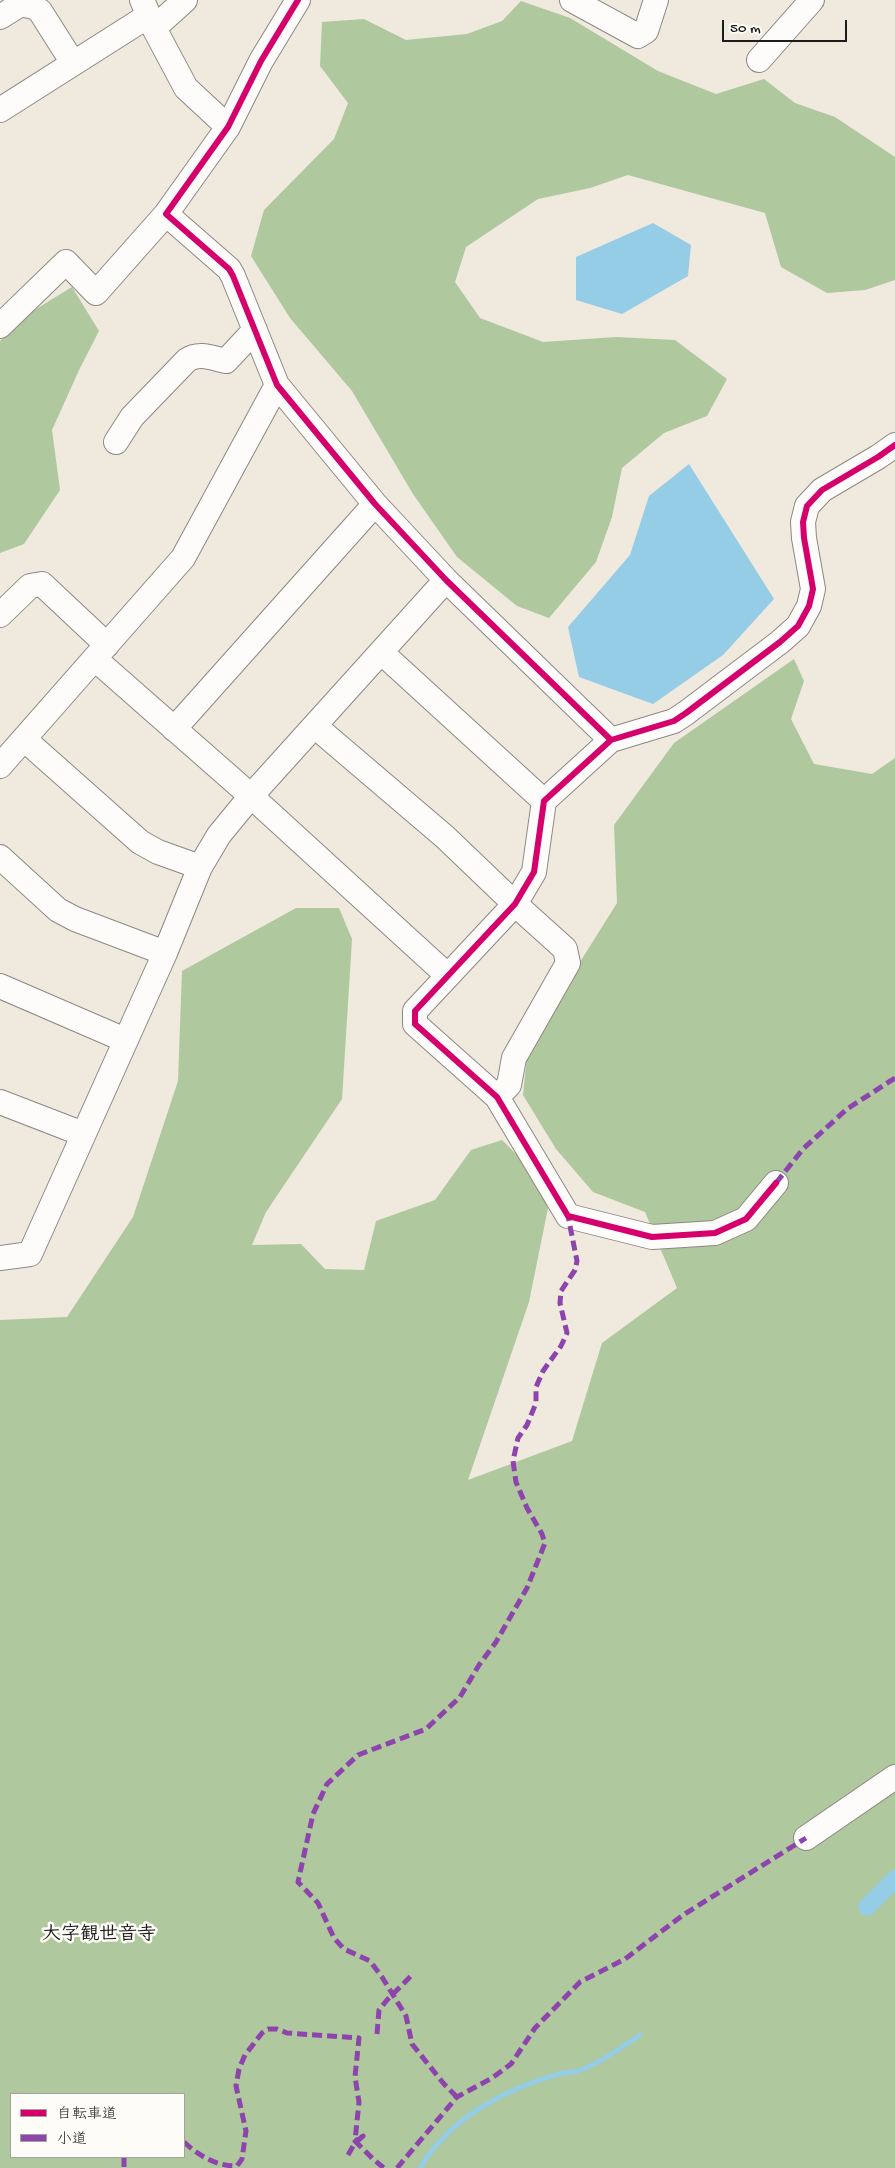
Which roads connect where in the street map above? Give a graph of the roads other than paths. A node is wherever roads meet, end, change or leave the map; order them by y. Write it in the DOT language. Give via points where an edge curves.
graph roads {
  1 [pos="186,0"];
  2 [pos="298,0"];
  3 [pos="572,0"];
  4 [pos="656,0"];
  5 [pos="812,0"];
  6 [pos="148,15"];
  7 [pos="0,17"];
  8 [pos="758,60"];
  9 [pos="73,63"];
  10 [pos="0,110"];
  11 [pos="228,127"];
  12 [pos="166,214"];
  13 [pos="0,326"];
  14 [pos="255,330"];
  15 [pos="277,385"];
  16 [pos="116,442"];
  17 [pos="895,445"];
  18 [pos="375,504"];
  19 [pos="446,580"];
  20 [pos="0,615"];
  21 [pos="101,652"];
  22 [pos="382,653"];
  23 [pos="316,727"];
  24 [pos="174,728"];
  25 [pos="24,739"];
  26 [pos="611,740"];
  27 [pos="0,765"];
  28 [pos="252,796"];
  29 [pos="544,800"];
  30 [pos="0,857"];
  31 [pos="200,867"];
  32 [pos="515,904"];
  33 [pos="165,953"];
  34 [pos="448,976"];
  35 [pos="0,986"];
  36 [pos="125,1040"];
  37 [pos="497,1097"];
  38 [pos="0,1102"];
  39 [pos="84,1134"];
  40 [pos="776,1183"];
  41 [pos="0,1258"];
  42 [pos="895,1777"];
  43 [pos="806,1838"];
  1 -- 6 [label="street"];
  2 -- 11 [label="street" via="261,61"];
  3 -- 4 [label="street" via="638,36 646,31"];
  5 -- 8 [label="street"];
  6 -- 9 [label="street"];
  6 -- 11 [label="street" via="186,88"];
  7 -- 9 [label="street" via="21,4 34,7 40,11"];
  9 -- 10 [label="street"];
  11 -- 12 [label="street"];
  12 -- 13 [label="street" via="96,293 66,262"];
  12 -- 14 [label="street" via="229,269"];
  14 -- 15 [label="street"];
  14 -- 16 [label="street" via="226,361 202,356 187,360 132,417"];
  15 -- 18 [label="street"];
  15 -- 21 [label="street" via="183,558"];
  17 -- 26 [label="street" via="822,490 807,506 804,538 813,589 809,606 798,626 686,713 667,723"];
  18 -- 19 [label="street"];
  18 -- 24 [label="street"];
  19 -- 22 [label="street"];
  19 -- 26 [label="street"];
  20 -- 21 [label="street" via="30,586 42,584"];
  21 -- 24 [label="street"];
  21 -- 25 [label="street"];
  22 -- 23 [label="street"];
  22 -- 29 [label="street"];
  23 -- 28 [label="street"];
  23 -- 32 [label="street" via="446,837"];
  24 -- 28 [label="street"];
  25 -- 27 [label="street"];
  25 -- 31 [label="street" via="140,842"];
  26 -- 29 [label="street"];
  28 -- 31 [label="street" via="219,835"];
  28 -- 34 [label="street"];
  29 -- 32 [label="street" via="534,872"];
  30 -- 33 [label="street" via="58,910"];
  31 -- 33 [label="street"];
  32 -- 34 [label="street"];
  32 -- 37 [label="street" via="565,949 568,963 514,1058 509,1085"];
  33 -- 36 [label="street"];
  34 -- 37 [label="street" via="415,1012 415,1024"];
  35 -- 36 [label="street"];
  36 -- 39 [label="street"];
  37 -- 40 [label="street" via="568,1216 652,1237 716,1232 746,1219"];
  38 -- 39 [label="street"];
  39 -- 41 [label="street" via="30,1254"];
  42 -- 43 [label="street"];
}
